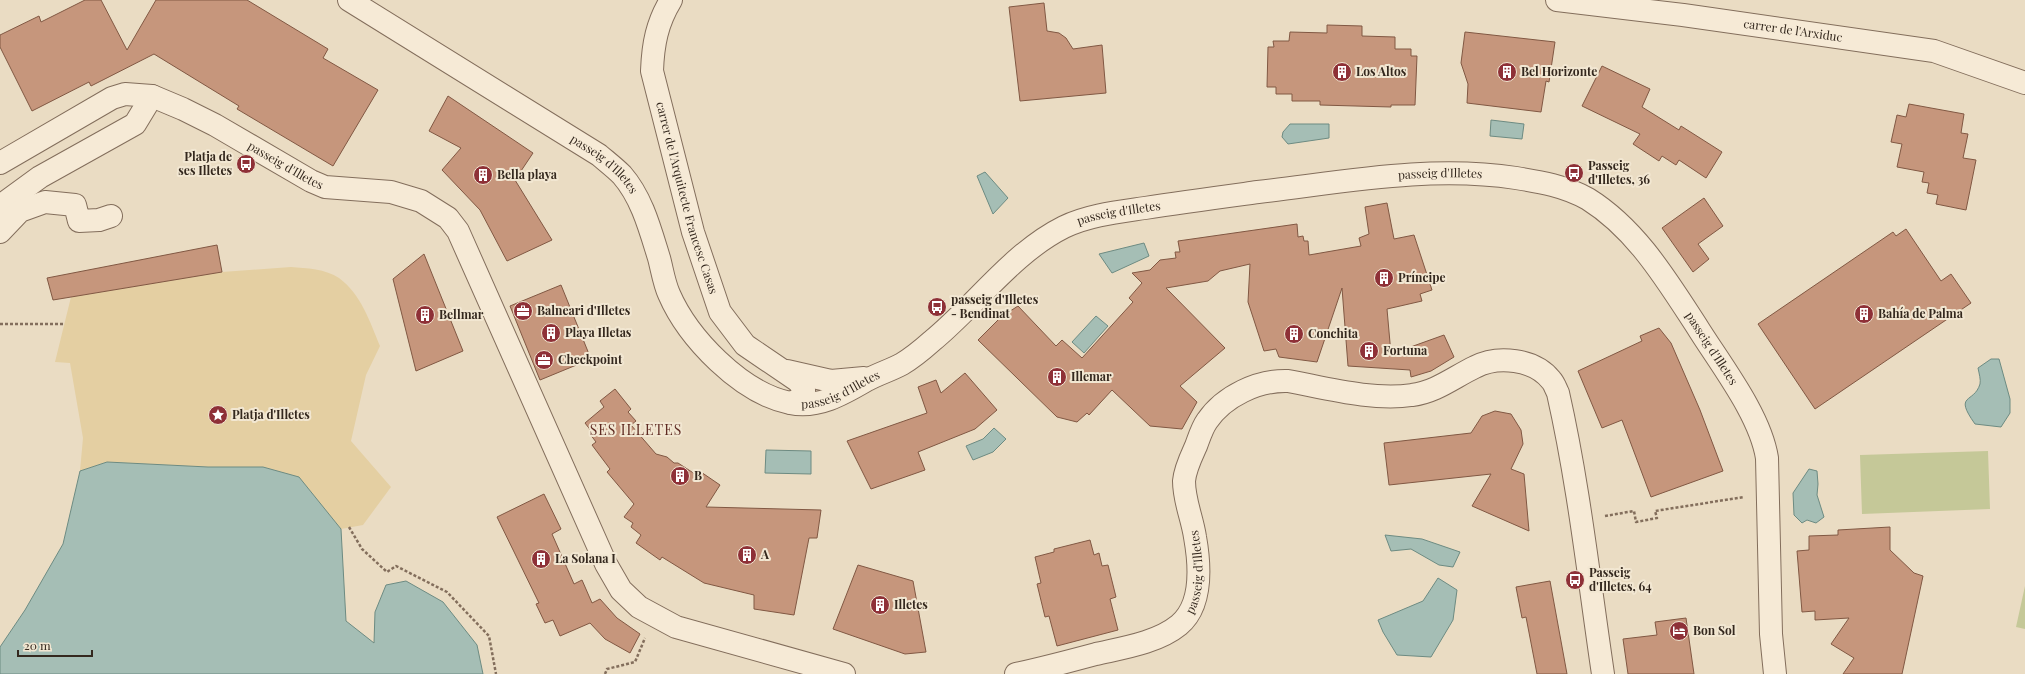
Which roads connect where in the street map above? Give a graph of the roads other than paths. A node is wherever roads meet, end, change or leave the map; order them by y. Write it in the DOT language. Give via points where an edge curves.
graph roads {
  1 [pos="349,0"];
  2 [pos="670,0"];
  3 [pos="1557,0"];
  4 [pos="2025,83"];
  5 [pos="152,96"];
  6 [pos="0,163"];
  7 [pos="0,206"];
  8 [pos="111,216"];
  9 [pos="0,232"];
  10 [pos="782,370"];
  11 [pos="875,376"];
  12 [pos="791,403"];
  13 [pos="844,674"];
  14 [pos="1016,674"];
  15 [pos="1603,674"];
  16 [pos="1775,674"];
  1 -- 12 [label="street, passeig d'Illetes" via="599,155 622,175 647,218 668,292 692,332 704,348 737,376 775,399"];
  2 -- 10 [label="street, carrer de l'Arquitecte Francesc Casas" via="660,21 653,46 652,71 693,232 720,312 745,345"];
  3 -- 4 [label="street, carrer de l'Arxiduc" via="1683,15 1934,51"];
  5 -- 6 [label="street, passeig d'Illetes" via="125,94 112,98"];
  5 -- 7 [label="street" via="136,124 40,178"];
  5 -- 13 [label="street, passeig d'Illetes" via="215,125 325,187 391,192 421,201 448,218 458,231 606,564 621,590 639,607 676,627"];
  8 -- 9 [label="street" via="99,220 80,221 75,205 45,202 20,211"];
  10 -- 11 [label="street, carrer de l'Arquitecte Francesc Casas" via="831,381"];
  10 -- 12 [label="street, carrer de l'Arquitecte Francesc Casas" via="798,381 804,389 804,397"];
  11 -- 12 [label="street, passeig d'Illetes" via="841,395 809,406"];
  11 -- 16 [label="street, passeig d'Illetes" via="903,363 932,342 1031,249 1064,228 1093,217 1210,198 1401,175 1487,174 1566,188 1589,200 1638,242 1666,278 1758,426 1767,458 1771,634"];
  14 -- 15 [label="street, passeig d'Illetes" via="1150,640 1179,626 1189,614 1195,599 1198,567 1195,536 1185,500 1184,479 1207,421 1220,407 1247,389 1264,383 1288,381 1353,394 1412,395 1446,384 1475,366 1490,361 1530,365 1551,380 1558,393 1582,520"];
}
